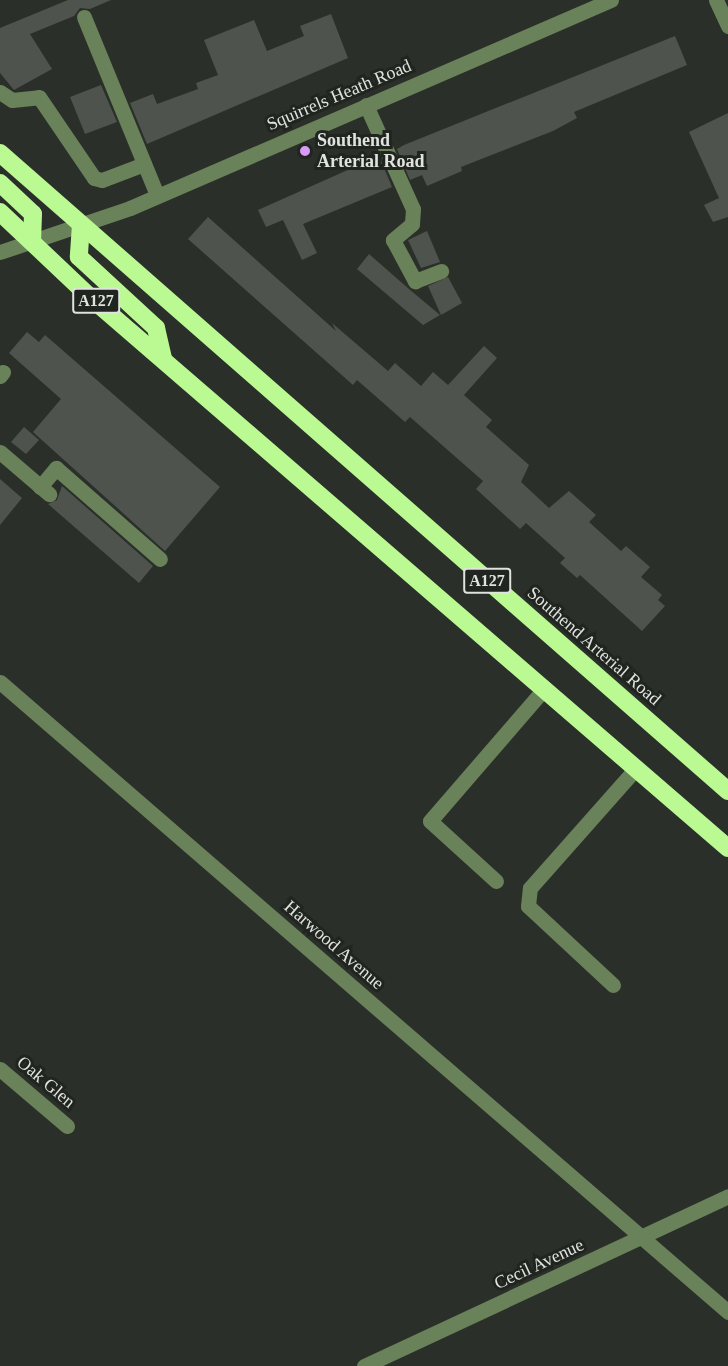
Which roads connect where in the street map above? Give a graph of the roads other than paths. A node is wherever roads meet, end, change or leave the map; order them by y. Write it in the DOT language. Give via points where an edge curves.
graph roads {
  1 [pos="611,0"];
  2 [pos="716,0"];
  3 [pos="84,17"];
  4 [pos="728,26"];
  5 [pos="0,92"];
  6 [pos="366,105"];
  7 [pos="0,153"];
  8 [pos="144,164"];
  9 [pos="0,183"];
  10 [pos="157,195"];
  11 [pos="0,212"];
  12 [pos="81,225"];
  13 [pos="32,241"];
  14 [pos="0,252"];
  15 [pos="441,271"];
  16 [pos="163,358"];
  17 [pos="0,452"];
  18 [pos="160,559"];
  19 [pos="0,682"];
  20 [pos="544,689"];
  21 [pos="636,768"];
  22 [pos="728,791"];
  23 [pos="728,848"];
  24 [pos="496,881"];
  25 [pos="613,985"];
  26 [pos="0,1069"];
  27 [pos="68,1126"];
  28 [pos="728,1196"];
  29 [pos="643,1238"];
  30 [pos="728,1312"];
  31 [pos="364,1366"];
  1 -- 6 [label="street, Squirrels Heath Road"];
  2 -- 4 [label="street"];
  3 -- 8 [label="street"];
  5 -- 8 [label="street" via="12,100 39,97 94,178 102,180"];
  6 -- 10 [label="street, Squirrels Heath Road"];
  6 -- 15 [label="street" via="413,210 412,224 393,240 415,281"];
  7 -- 12 [label="highway, Southend Arterial Road / A127"];
  8 -- 10 [label="street"];
  9 -- 13 [label="highway" via="33,214"];
  10 -- 12 [label="street, Squirrels Heath Road"];
  11 -- 13 [label="highway, A127"];
  12 -- 13 [label="street, Squirrels Heath Road"];
  12 -- 16 [label="highway, A127" via="79,257 156,328"];
  12 -- 22 [label="highway, Southend Arterial Road / A127"];
  13 -- 14 [label="street, Squirrels Heath Road"];
  13 -- 16 [label="highway, A127"];
  16 -- 20 [label="highway, A127"];
  17 -- 18 [label="street" via="44,490 56,468"];
  19 -- 29 [label="street, Harwood Avenue"];
  20 -- 21 [label="highway, A127"];
  20 -- 24 [label="street" via="430,821"];
  21 -- 23 [label="highway, A127"];
  21 -- 25 [label="street" via="530,888 528,906"];
  26 -- 27 [label="street, Oak Glen"];
  28 -- 29 [label="street, Cecil Avenue"];
  29 -- 30 [label="street, Harwood Avenue"];
  29 -- 31 [label="street, Cecil Avenue"];
}
